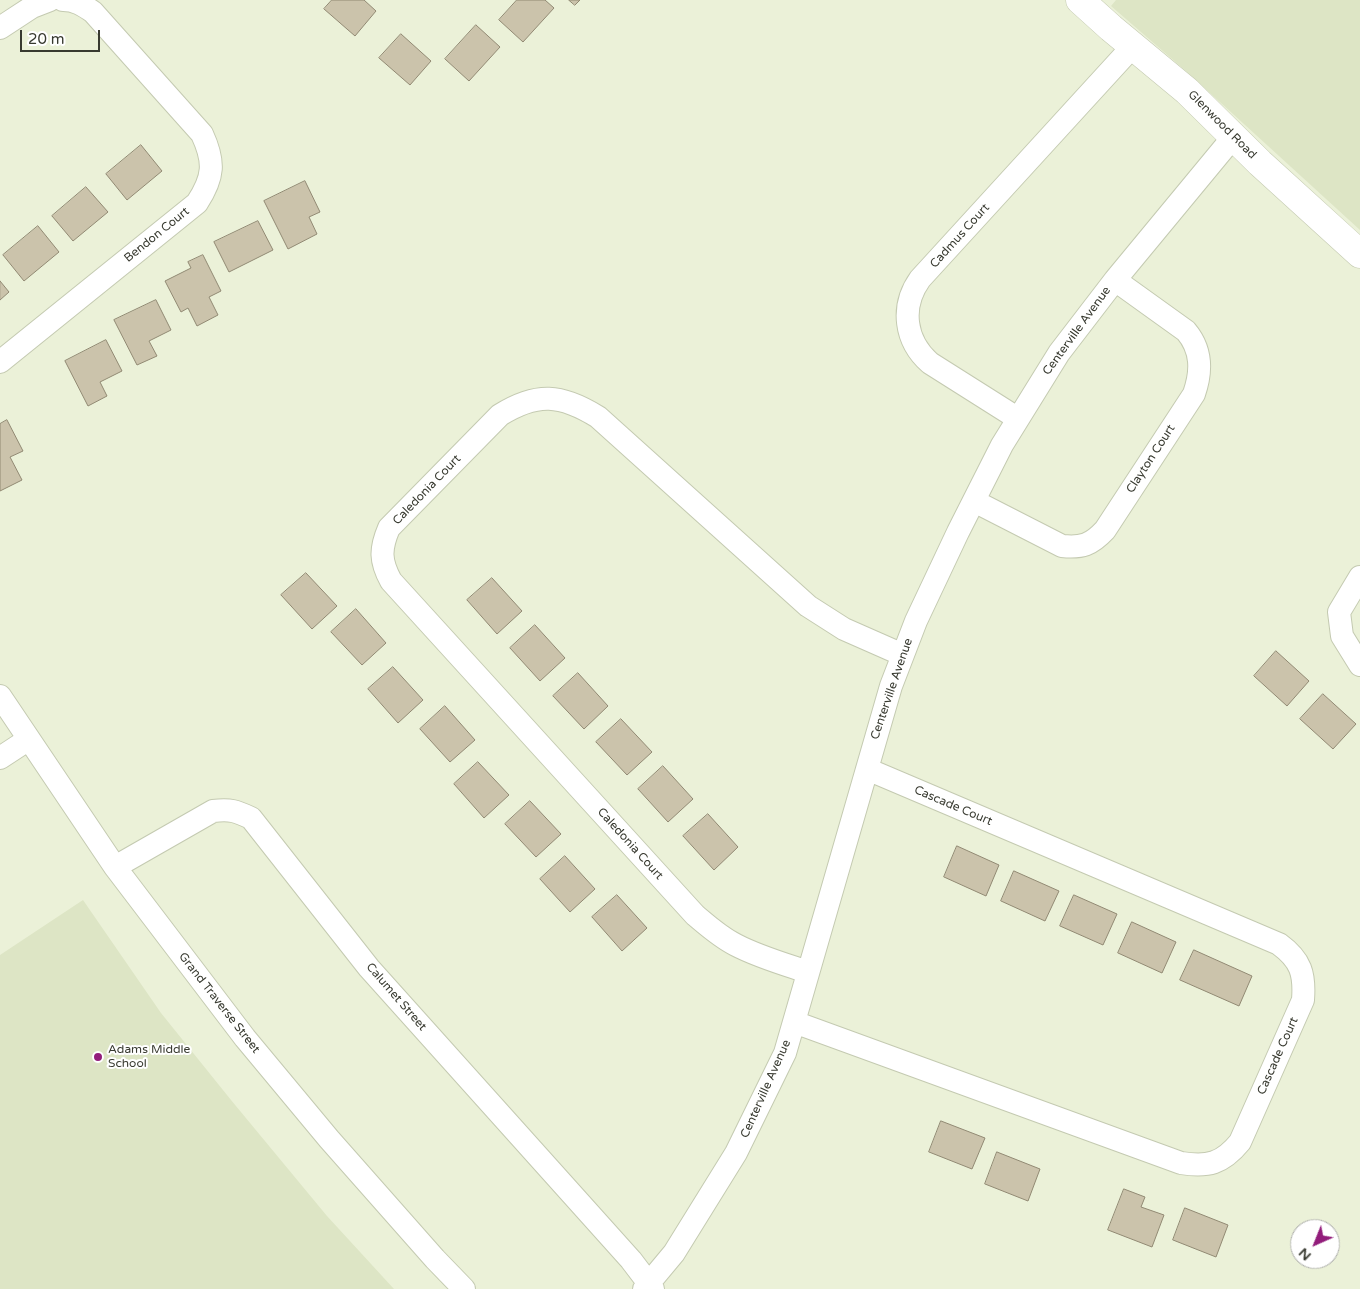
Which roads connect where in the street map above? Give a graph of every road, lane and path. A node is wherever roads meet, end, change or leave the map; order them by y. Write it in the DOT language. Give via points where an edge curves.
graph roads {
  1 [pos="50,0"];
  2 [pos="63,0"];
  3 [pos="1080,0"];
  4 [pos="0,28"];
  5 [pos="1133,46"];
  6 [pos="1234,136"];
  7 [pos="1360,254"];
  8 [pos="1115,280"];
  9 [pos="0,362"];
  10 [pos="1017,418"];
  11 [pos="974,501"];
  12 [pos="1360,577"];
  13 [pos="903,655"];
  14 [pos="1360,665"];
  15 [pos="0,696"];
  16 [pos="28,739"];
  17 [pos="0,758"];
  18 [pos="867,769"];
  19 [pos="115,867"];
  20 [pos="808,972"];
  21 [pos="794,1022"];
  22 [pos="648,1287"];
  23 [pos="464,1289"];
  1 -- 4 [label="street" via="32,7"];
  2 -- 9 [label="street, Bendon Court" via="72,0 93,12 202,134 210,151 211,172 207,188 197,203"];
  3 -- 5 [label="street, Glenwood Road"];
  5 -- 6 [label="street, Glenwood Road" via="1187,90"];
  5 -- 10 [label="street, Cadmus Court" via="920,279 909,301 909,331 923,357"];
  6 -- 7 [label="street, Glenwood Road"];
  6 -- 8 [label="street, Centerville Avenue"];
  8 -- 10 [label="street, Centerville Avenue" via="1059,353"];
  8 -- 11 [label="street, Clayton Court" via="1186,331 1192,339 1200,367 1194,394 1105,530 1088,544 1075,548 1062,546"];
  10 -- 11 [label="street, Centerville Avenue"];
  11 -- 13 [label="street, Centerville Avenue" via="920,612"];
  12 -- 14 [label="street" via="1339,612 1342,636"];
  13 -- 18 [label="street, Centerville Avenue"];
  13 -- 20 [label="street, Caledonia Court" via="844,629 808,606 598,417 563,400 530,401 500,415 389,528 383,542 382,560 391,581 695,915 734,944"];
  15 -- 16 [label="street, Grand Traverse Street"];
  16 -- 17 [label="street"];
  16 -- 19 [label="street, Grand Traverse Street"];
  18 -- 20 [label="street, Centerville Avenue"];
  18 -- 21 [label="street, Cascade Court" via="1278,944 1290,952 1300,966 1305,983 1303,1000 1240,1142 1222,1159 1199,1165 1181,1163"];
  19 -- 22 [label="street, Calumet Street" via="214,811 236,810 251,818 369,968 631,1260"];
  19 -- 23 [label="street, Grand Traverse Street" via="245,1038 329,1140"];
  20 -- 21 [label="street, Centerville Avenue"];
  21 -- 22 [label="street, Centerville Avenue" via="785,1053 736,1153 674,1253"];
}
